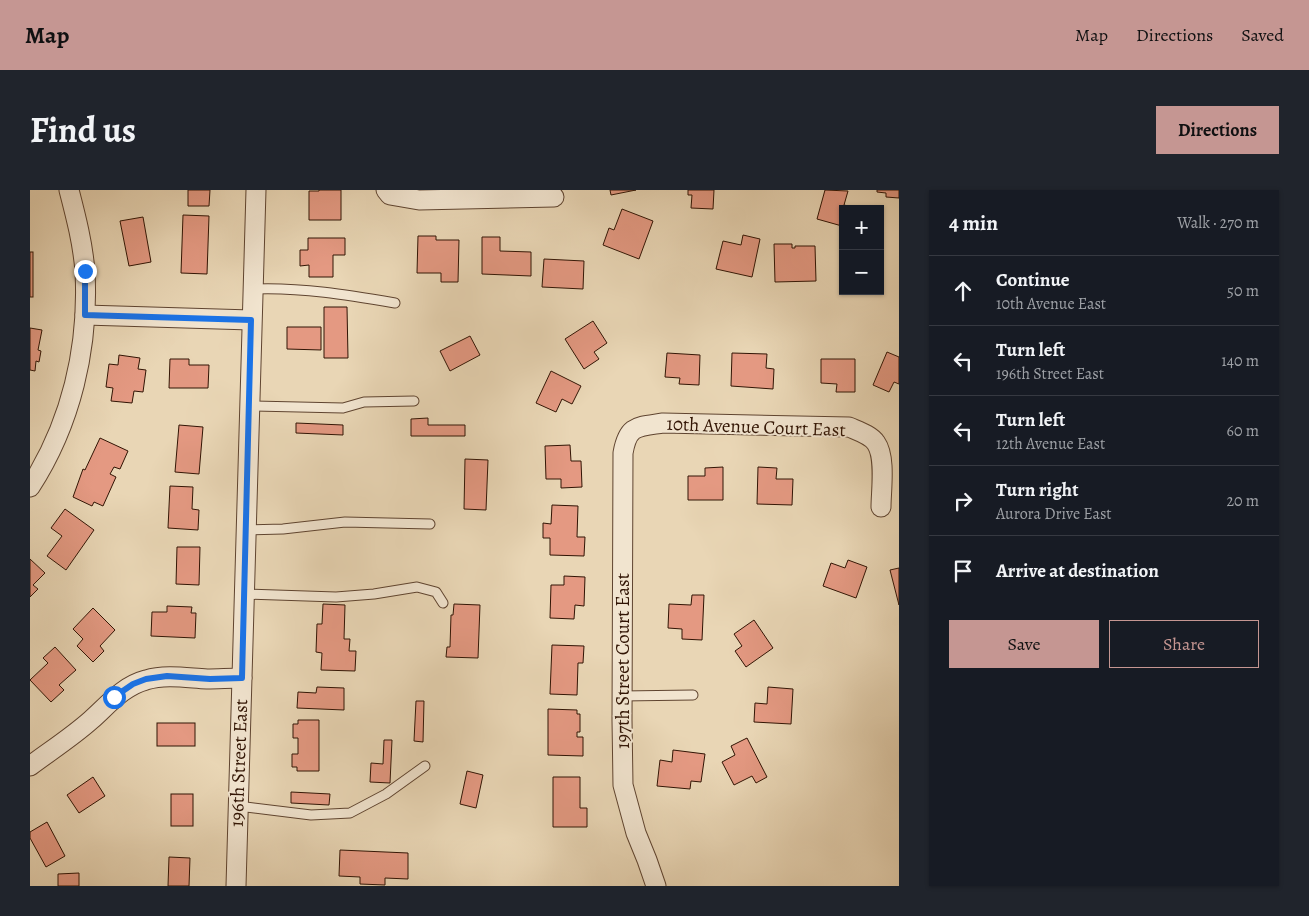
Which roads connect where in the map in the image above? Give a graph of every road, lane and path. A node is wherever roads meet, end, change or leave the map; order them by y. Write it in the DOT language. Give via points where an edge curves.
graph roads {
  1 [pos="69,190"];
  2 [pos="256,190"];
  3 [pos="388,193"];
  4 [pos="554,197"];
  5 [pos="252,289"];
  6 [pos="395,303"];
  7 [pos="85,315"];
  8 [pos="251,320"];
  9 [pos="414,401"];
  10 [pos="249,406"];
  11 [pos="629,432"];
  12 [pos="30,487"];
  13 [pos="881,507"];
  14 [pos="430,524"];
  15 [pos="246,530"];
  16 [pos="244,594"];
  17 [pos="443,603"];
  18 [pos="242,678"];
  19 [pos="694,695"];
  20 [pos="622,696"];
  21 [pos="30,766"];
  22 [pos="425,766"];
  23 [pos="238,806"];
  24 [pos="236,886"];
  25 [pos="656,886"];
  1 -- 7 [label="street" via="85,271"];
  2 -- 5 [label="street, 196th Street East"];
  3 -- 4 [label="street" via="419,200"];
  5 -- 6 [label="lane" via="331,293"];
  5 -- 8 [label="street, 196th Street East"];
  7 -- 8 [label="street"];
  7 -- 12 [label="street" via="81,356 72,396 58,434"];
  8 -- 10 [label="street, 196th Street East"];
  9 -- 10 [label="lane" via="364,402 343,408"];
  10 -- 15 [label="street, 196th Street East"];
  11 -- 13 [label="street, 10th Avenue Court East" via="662,423 849,427 876,443 882,467"];
  11 -- 20 [label="street, 197th Street Court East" via="623,453"];
  14 -- 15 [label="lane" via="344,522"];
  15 -- 16 [label="street, 196th Street East"];
  16 -- 17 [label="lane" via="336,597 417,586 436,592"];
  16 -- 18 [label="street, 196th Street East"];
  18 -- 21 [label="street" via="167,676 133,684"];
  18 -- 23 [label="street, 196th Street East"];
  19 -- 20 [label="lane"];
  20 -- 25 [label="street, 197th Street Court East" via="623,785 636,833"];
  22 -- 23 [label="lane" via="386,794 350,813 311,814"];
  23 -- 24 [label="street, 196th Street East"];
}
